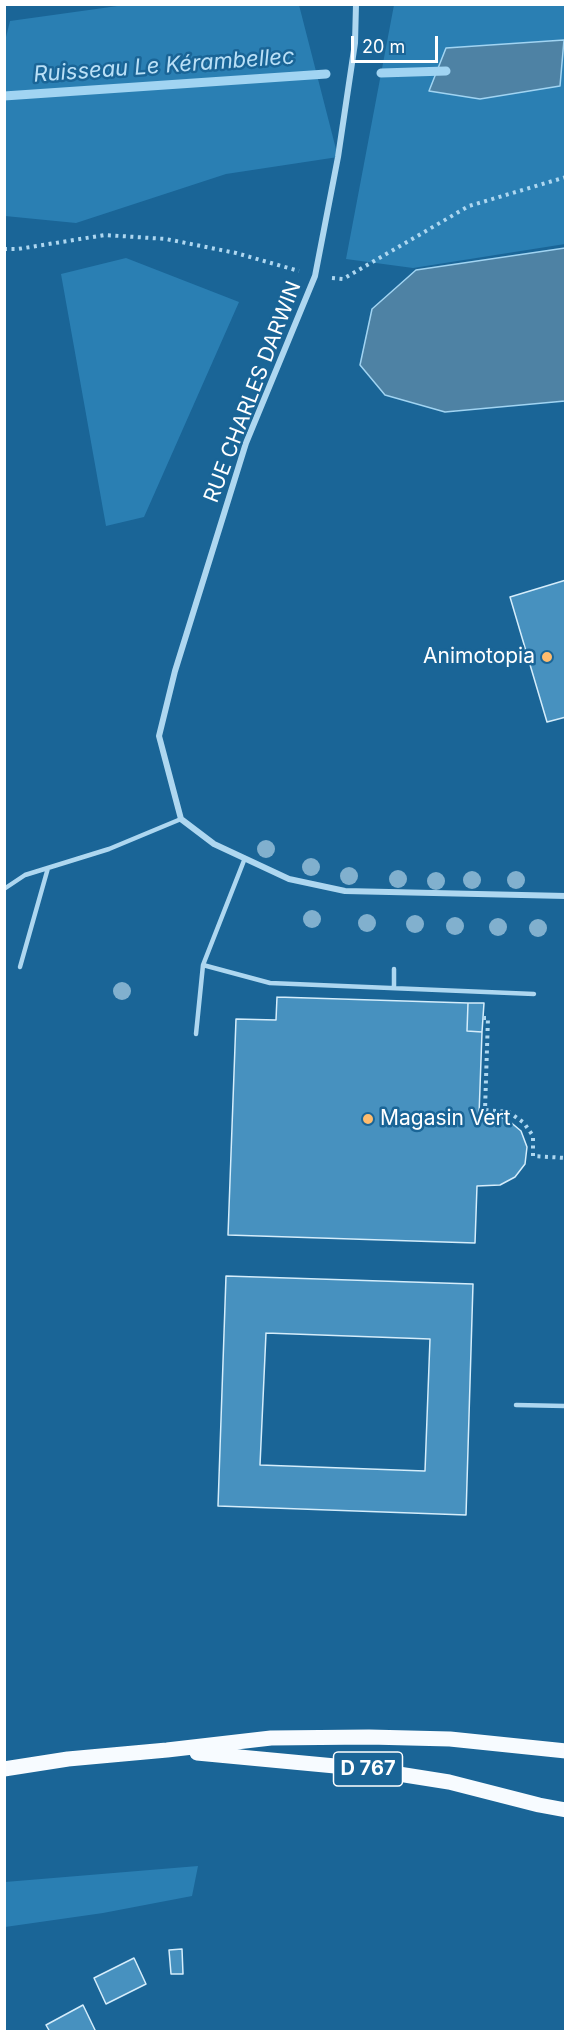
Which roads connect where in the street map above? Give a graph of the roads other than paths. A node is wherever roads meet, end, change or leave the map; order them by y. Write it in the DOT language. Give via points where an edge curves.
graph roads {
  1 [pos="356,4"];
  2 [pos="181,819"];
  3 [pos="245,858"];
  4 [pos="48,868"];
  5 [pos="4,889"];
  6 [pos="566,896"];
  7 [pos="203,965"];
  8 [pos="20,968"];
  9 [pos="394,969"];
  10 [pos="394,988"];
  11 [pos="534,994"];
  12 [pos="196,1034"];
  13 [pos="516,1405"];
  14 [pos="565,1406"];
  15 [pos="167,1750"];
  16 [pos="566,1751"];
  17 [pos="4,1769"];
  18 [pos="566,1810"];
  1 -- 2 [label="street, RUE CHARLES DARWIN" via="355,43 338,157 315,276 246,443 175,671 159,736"];
  2 -- 3 [label="street" via="214,844"];
  2 -- 4 [label="lane" via="109,849"];
  3 -- 6 [label="street" via="290,879 345,891"];
  3 -- 7 [label="lane"];
  4 -- 5 [label="lane" via="25,875"];
  4 -- 8 [label="lane"];
  7 -- 10 [label="lane" via="270,982"];
  7 -- 12 [label="lane"];
  9 -- 10 [label="lane"];
  10 -- 11 [label="lane"];
  13 -- 14 [label="lane"];
  15 -- 16 [label="main road, D 767" via="270,1738 369,1737 450,1739"];
  15 -- 17 [label="main road, D 767"];
  15 -- 18 [label="main road, D 767" via="367,1768 449,1782"];
}
